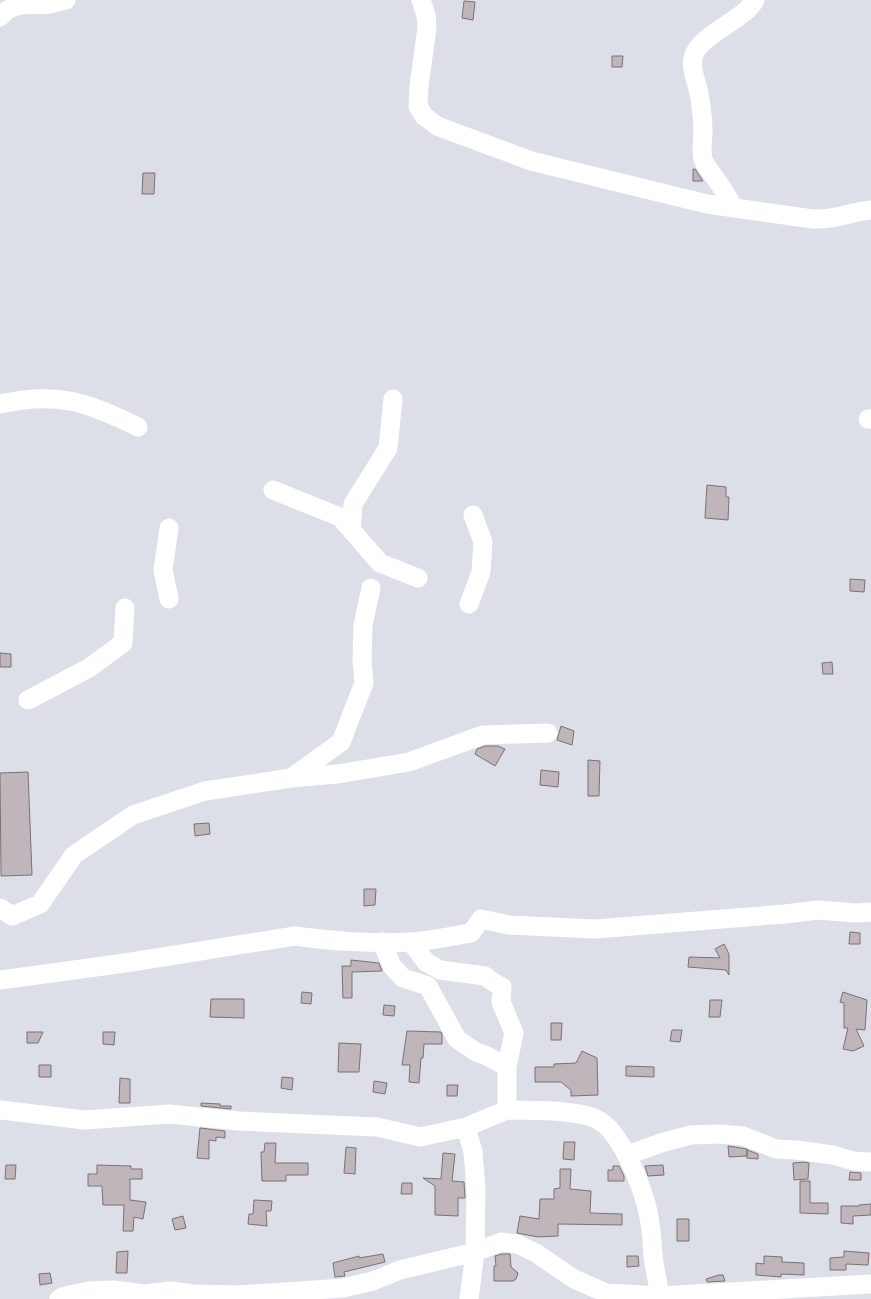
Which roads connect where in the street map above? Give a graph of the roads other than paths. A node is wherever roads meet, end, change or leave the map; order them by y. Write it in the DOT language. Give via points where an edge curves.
graph roads {
  1 [pos="66,0"];
  2 [pos="421,0"];
  3 [pos="755,0"];
  4 [pos="0,16"];
  5 [pos="733,207"];
  6 [pos="871,210"];
  7 [pos="393,399"];
  8 [pos="0,404"];
  9 [pos="138,427"];
  10 [pos="273,490"];
  11 [pos="473,515"];
  12 [pos="169,528"];
  13 [pos="351,530"];
  14 [pos="418,578"];
  15 [pos="371,588"];
  16 [pos="168,599"];
  17 [pos="469,604"];
  18 [pos="125,608"];
  19 [pos="28,700"];
  20 [pos="548,733"];
  21 [pos="291,778"];
  22 [pos="0,908"];
  23 [pos="871,912"];
  24 [pos="382,942"];
  25 [pos="411,942"];
  26 [pos="0,980"];
  27 [pos="507,1068"];
  28 [pos="0,1110"];
  29 [pos="507,1110"];
  30 [pos="466,1127"];
  31 [pos="627,1155"];
  32 [pos="871,1162"];
  33 [pos="475,1252"];
  34 [pos="871,1284"];
  35 [pos="831,1292"];
  36 [pos="660,1298"];
  37 [pos="59,1299"];
  38 [pos="470,1299"];
  1 -- 4 [label="street" via="12,6"];
  2 -- 5 [label="street" via="427,28 418,106 424,116 438,126 531,161 707,204"];
  3 -- 5 [label="street" via="709,36 692,59 701,109 704,161"];
  5 -- 6 [label="street" via="829,220"];
  7 -- 13 [label="street" via="388,448 352,504"];
  8 -- 9 [label="street" via="54,398 73,401"];
  10 -- 13 [label="street" via="340,518"];
  11 -- 17 [label="street" via="484,542 481,572"];
  12 -- 16 [label="street" via="163,570"];
  13 -- 14 [label="street" via="380,563"];
  15 -- 21 [label="street" via="363,625 364,683 341,742"];
  18 -- 19 [label="street" via="123,643 89,668"];
  20 -- 21 [label="street" via="483,735 409,762"];
  21 -- 22 [label="street" via="204,791 133,815 74,855 40,904 12,916"];
  23 -- 25 [label="street" via="818,910 595,929 509,925 481,919 471,933"];
  24 -- 25 [label="street"];
  24 -- 26 [label="street" via="295,936"];
  24 -- 27 [label="street" via="392,966 403,978 428,986 457,1039"];
  25 -- 27 [label="street" via="426,962 440,970 485,976 502,987 501,1002 514,1033"];
  27 -- 29 [label="street"];
  28 -- 30 [label="street" via="85,1120 169,1114 239,1121 377,1127 420,1137"];
  29 -- 30 [label="street"];
  29 -- 31 [label="street" via="559,1111 597,1119 609,1127"];
  30 -- 33 [label="street" via="475,1171"];
  31 -- 32 [label="street" via="691,1135 719,1134 743,1136 776,1149"];
  31 -- 36 [label="street" via="650,1223"];
  33 -- 36 [label="street" via="501,1242 517,1244 574,1279 606,1292"];
  33 -- 37 [label="street" via="343,1288 238,1295 144,1294 114,1290 89,1291"];
  33 -- 38 [label="street"];
  34 -- 35 [label="street"];
  35 -- 36 [label="street"];
}
